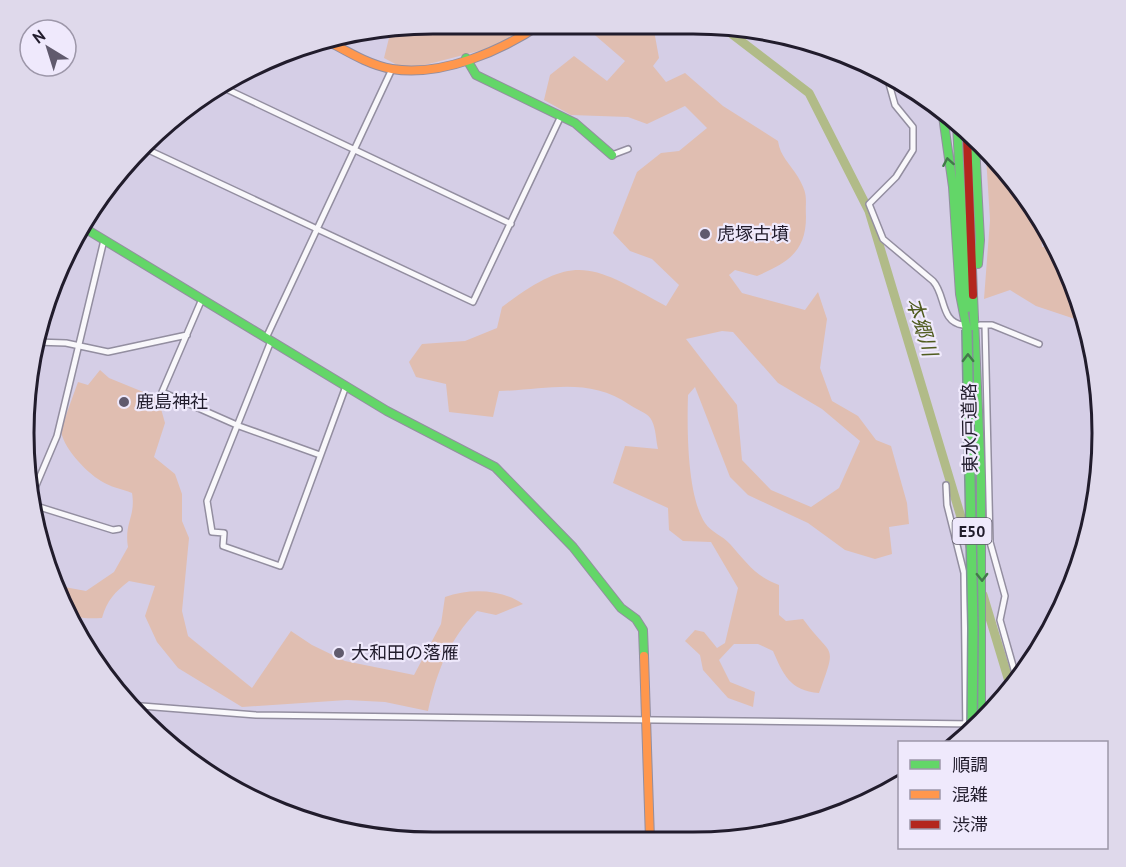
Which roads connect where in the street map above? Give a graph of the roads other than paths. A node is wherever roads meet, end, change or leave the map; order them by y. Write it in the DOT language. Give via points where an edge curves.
graph roads {
  1 [pos="525,34"];
  2 [pos="339,46"];
  3 [pos="466,58"];
  4 [pos="392,69"];
  5 [pos="890,87"];
  6 [pos="230,91"];
  7 [pos="561,116"];
  8 [pos="943,123"];
  9 [pos="958,136"];
  10 [pos="967,144"];
  11 [pos="355,149"];
  12 [pos="628,149"];
  13 [pos="151,151"];
  14 [pos="975,151"];
  15 [pos="612,155"];
  16 [pos="511,224"];
  17 [pos="318,228"];
  18 [pos="90,231"];
  19 [pos="104,240"];
  20 [pos="975,292"];
  21 [pos="202,299"];
  22 [pos="974,327"];
  23 [pos="187,334"];
  24 [pos="269,339"];
  25 [pos="45,343"];
  26 [pos="1039,344"];
  27 [pos="78,345"];
  28 [pos="346,386"];
  29 [pos="239,426"];
  30 [pos="320,455"];
  31 [pos="38,482"];
  32 [pos="946,485"];
  33 [pos="41,508"];
  34 [pos="118,529"];
  35 [pos="1014,669"];
  36 [pos="142,706"];
  37 [pos="981,709"];
  38 [pos="646,719"];
  39 [pos="969,721"];
  40 [pos="969,722"];
  41 [pos="962,728"];
  42 [pos="650,832"];
  1 -- 3 [label="main road" via="505,47"];
  2 -- 4 [label="main road"];
  3 -- 4 [label="main road" via="416,70"];
  3 -- 7 [label="main road" via="476,75"];
  4 -- 11 [label="street"];
  5 -- 22 [label="street" via="895,105 913,127 913,150 896,177 869,204 883,239 940,288 948,318"];
  6 -- 11 [label="street"];
  7 -- 15 [label="main road"];
  7 -- 16 [label="street"];
  22 -- 8 [label="main road, one-way" via="956,265 953,187"];
  9 -- 22 [label="main road, 東水戸道路 / E50"];
  10 -- 20 [label="main road, 東水戸道路 / E50"];
  11 -- 16 [label="street"];
  11 -- 17 [label="street"];
  12 -- 15 [label="street"];
  13 -- 17 [label="street"];
  14 -- 20 [label="main road" via="980,240"];
  16 -- 17 [label="street" via="474,302"];
  17 -- 24 [label="street"];
  18 -- 19 [label="main road"];
  19 -- 21 [label="main road"];
  19 -- 27 [label="street"];
  20 -- 22 [label="main road, 東水戸道路 / E50"];
  21 -- 23 [label="street"];
  21 -- 24 [label="main road"];
  22 -- 26 [label="street" via="992,325"];
  22 -- 35 [label="street" via="990,542 1005,596 1000,620"];
  22 -- 37 [label="main road, 東水戸道路 / E50, one-way" via="983,628"];
  39 -- 22 [label="main road, 東水戸道路 / E50, one-way, bridge"];
  23 -- 27 [label="street" via="108,352"];
  23 -- 29 [label="street" via="162,392"];
  24 -- 28 [label="main road"];
  24 -- 29 [label="street"];
  25 -- 27 [label="street"];
  27 -- 31 [label="street" via="57,436"];
  28 -- 30 [label="street"];
  28 -- 38 [label="main road" via="495,467 573,547 621,608 641,625"];
  29 -- 30 [label="street"];
  29 -- 30 [label="street" via="207,501 209,525 212,532 224,533 223,546 280,566"];
  32 -- 40 [label="street" via="947,505 964,573"];
  33 -- 34 [label="street"];
  36 -- 38 [label="street" via="256,715"];
  38 -- 41 [label="street"];
  38 -- 42 [label="main road"];
}
